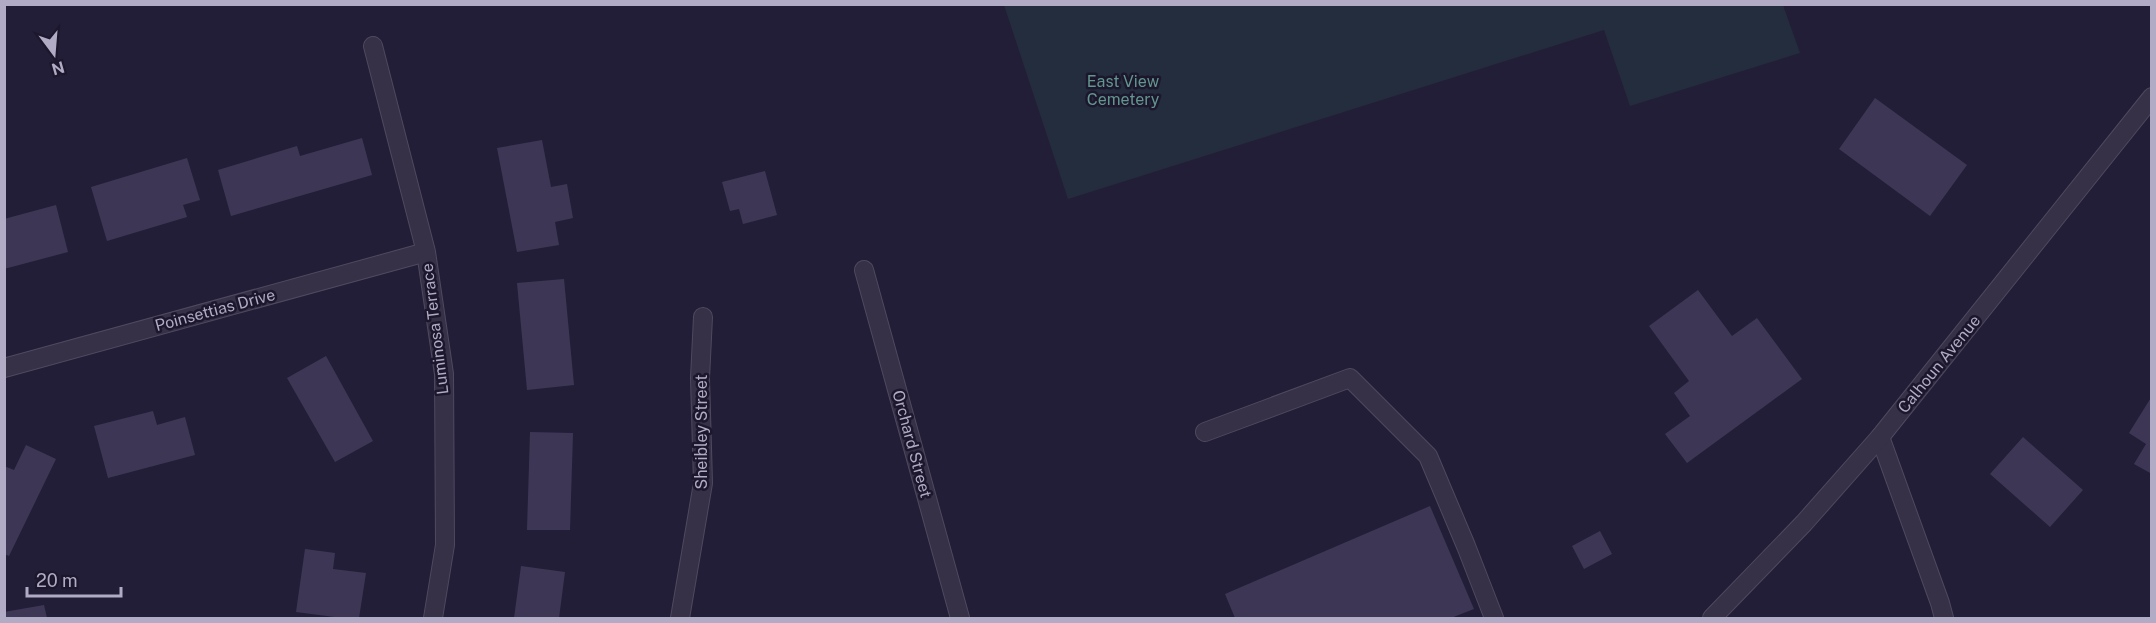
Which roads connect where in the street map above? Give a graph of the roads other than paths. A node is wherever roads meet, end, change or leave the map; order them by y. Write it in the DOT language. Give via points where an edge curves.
graph roads {
  1 [pos="373,46"];
  2 [pos="2151,97"];
  3 [pos="426,252"];
  4 [pos="864,270"];
  5 [pos="703,317"];
  6 [pos="4,368"];
  7 [pos="1205,432"];
  8 [pos="1880,437"];
  9 [pos="433,618"];
  10 [pos="680,618"];
  11 [pos="960,618"];
  12 [pos="1494,618"];
  13 [pos="1712,618"];
  14 [pos="1944,618"];
  1 -- 3 [label="street, Luminosa Terrace"];
  2 -- 8 [label="street, Calhoun Avenue"];
  3 -- 6 [label="street, Poinsettias Drive"];
  3 -- 9 [label="street, Luminosa Terrace" via="444,374 445,545"];
  4 -- 11 [label="street, Orchard Street"];
  5 -- 10 [label="street, Sheibley Street" via="703,483"];
  7 -- 12 [label="street" via="1350,378 1428,456"];
  8 -- 13 [label="street, Calhoun Avenue"];
  8 -- 14 [label="street"];
}
